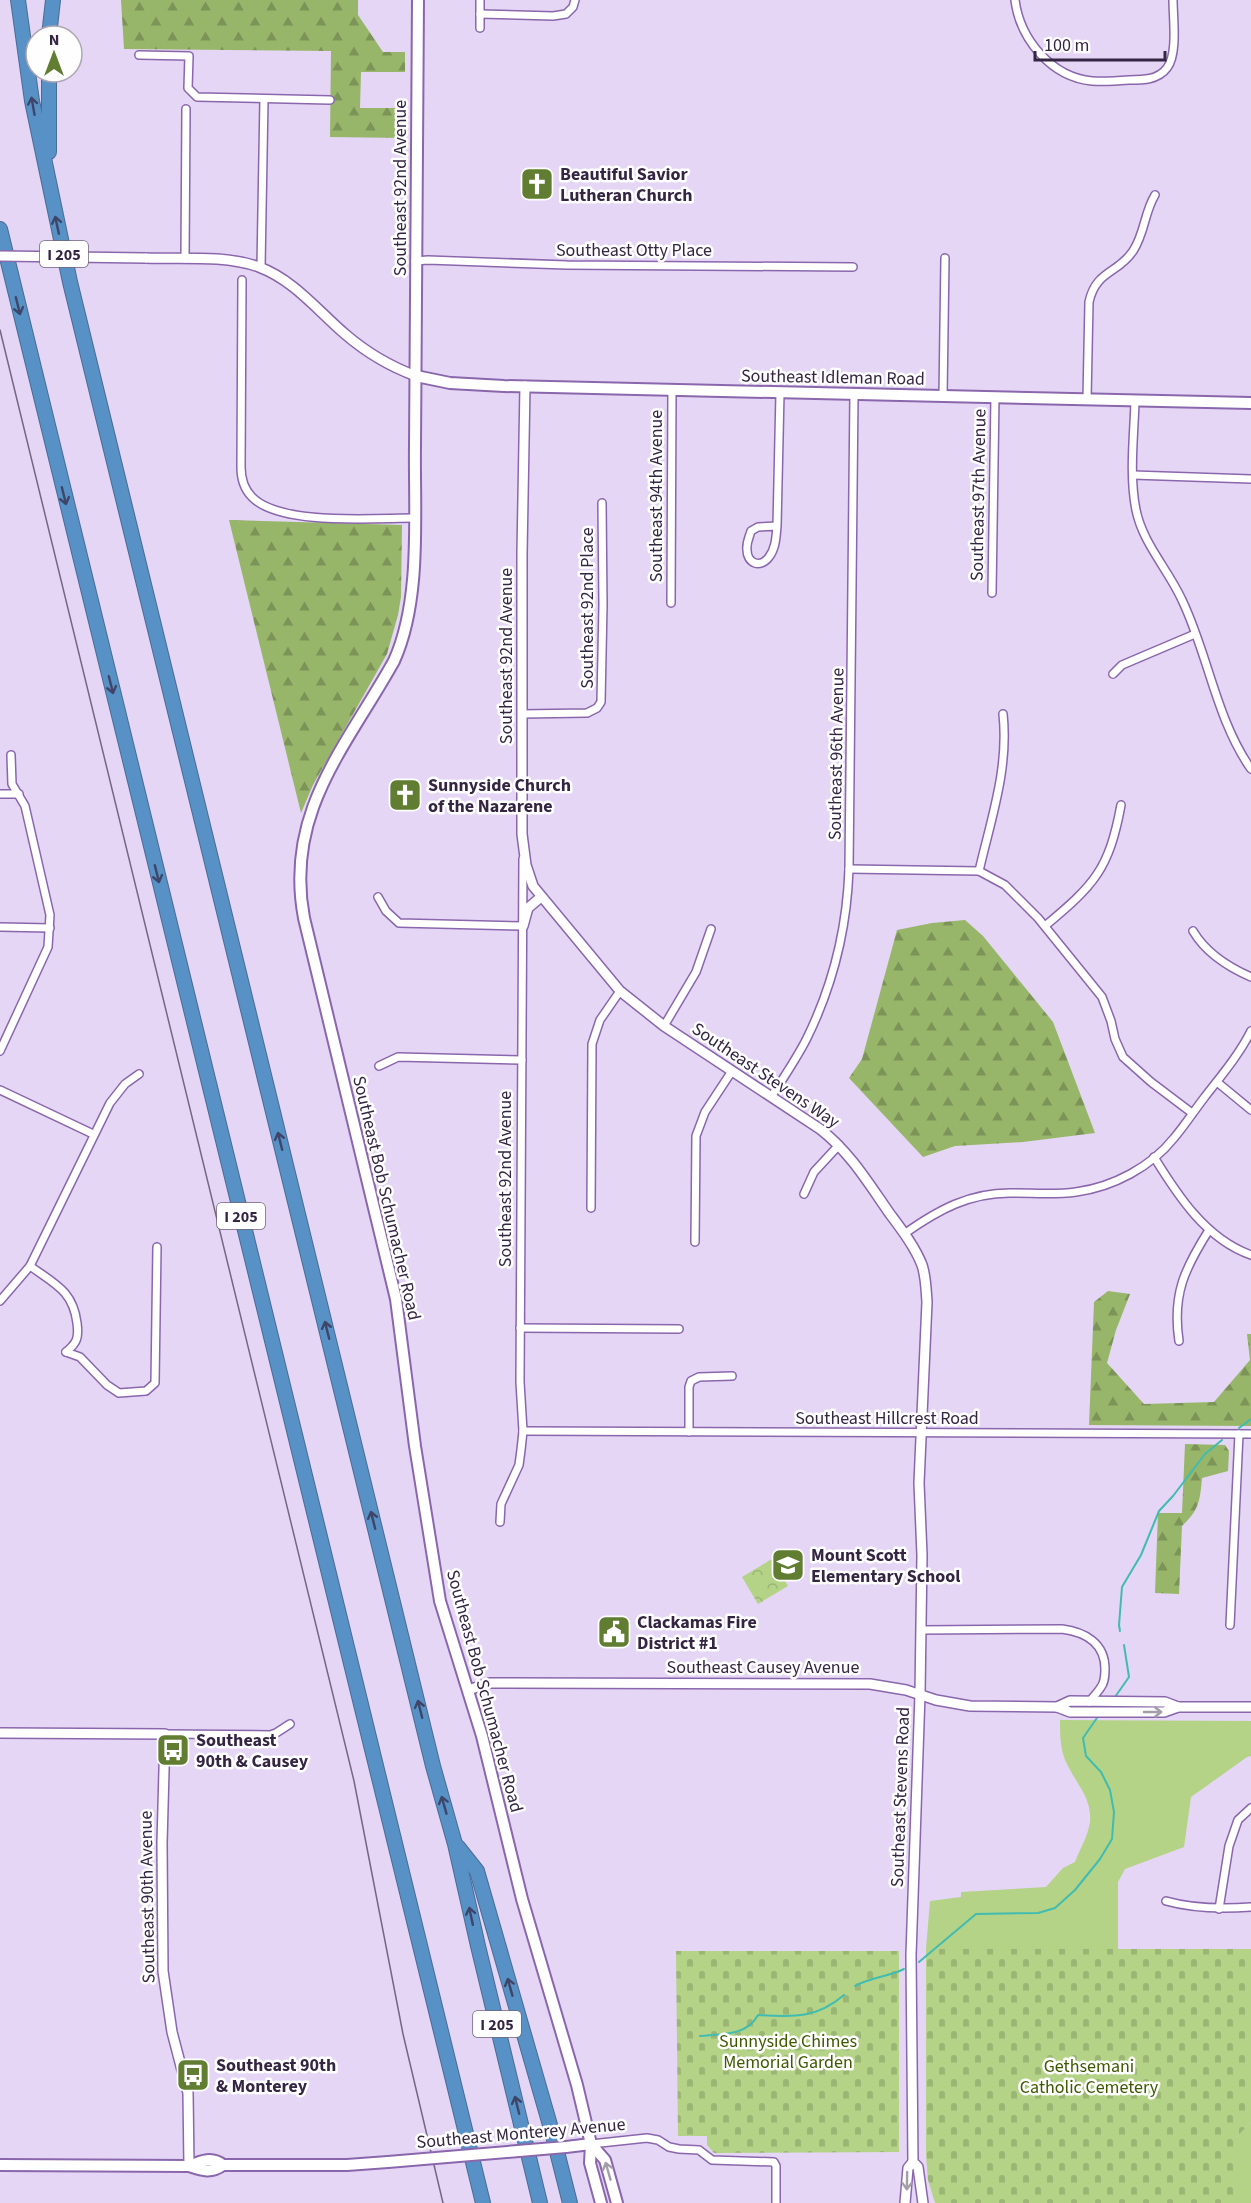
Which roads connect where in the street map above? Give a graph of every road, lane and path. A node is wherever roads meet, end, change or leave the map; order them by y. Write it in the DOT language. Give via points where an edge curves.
graph roads {
  1 [pos="18,0"];
  2 [pos="53,0"];
  3 [pos="418,0"];
  4 [pos="480,0"];
  5 [pos="576,0"];
  6 [pos="1015,0"];
  7 [pos="1173,0"];
  8 [pos="480,14"];
  9 [pos="50,24"];
  10 [pos="480,28"];
  11 [pos="139,55"];
  12 [pos="49,84"];
  13 [pos="264,99"];
  14 [pos="330,100"];
  15 [pos="186,109"];
  16 [pos="49,184"];
  17 [pos="1155,195"];
  18 [pos="0,229"];
  19 [pos="0,256"];
  20 [pos="945,258"];
  21 [pos="185,259"];
  22 [pos="416,261"];
  23 [pos="261,267"];
  24 [pos="854,267"];
  25 [pos="242,280"];
  26 [pos="416,376"];
  27 [pos="525,386"];
  28 [pos="672,390"];
  29 [pos="780,393"];
  30 [pos="854,394"];
  31 [pos="942,396"];
  32 [pos="995,397"];
  33 [pos="1087,399"];
  34 [pos="1135,400"];
  35 [pos="1251,403"];
  36 [pos="1133,475"];
  37 [pos="1251,479"];
  38 [pos="602,503"];
  39 [pos="414,518"];
  40 [pos="777,526"];
  41 [pos="992,593"];
  42 [pos="671,603"];
  43 [pos="1195,634"];
  44 [pos="1113,674"];
  45 [pos="522,714"];
  46 [pos="1003,714"];
  47 [pos="11,755"];
  48 [pos="1251,769"];
  49 [pos="0,794"];
  50 [pos="19,794"];
  51 [pos="1121,805"];
  52 [pos="523,848"];
  53 [pos="849,869"];
  54 [pos="980,871"];
  55 [pos="378,897"];
  56 [pos="541,897"];
  57 [pos="523,926"];
  58 [pos="1045,926"];
  59 [pos="0,927"];
  60 [pos="51,928"];
  61 [pos="711,929"];
  62 [pos="1193,931"];
  63 [pos="1251,977"];
  64 [pos="620,991"];
  65 [pos="664,1026"];
  66 [pos="1251,1031"];
  67 [pos="0,1051"];
  68 [pos="522,1060"];
  69 [pos="379,1066"];
  70 [pos="732,1071"];
  71 [pos="139,1074"];
  72 [pos="1217,1082"];
  73 [pos="0,1090"];
  74 [pos="771,1097"];
  75 [pos="1251,1110"];
  76 [pos="1192,1113"];
  77 [pos="93,1134"];
  78 [pos="839,1145"];
  79 [pos="1154,1157"];
  80 [pos="804,1194"];
  81 [pos="591,1208"];
  82 [pos="1209,1230"];
  83 [pos="904,1234"];
  84 [pos="695,1242"];
  85 [pos="157,1247"];
  86 [pos="1251,1255"];
  87 [pos="30,1266"];
  88 [pos="0,1301"];
  89 [pos="520,1328"];
  90 [pos="679,1329"];
  91 [pos="1179,1341"];
  92 [pos="732,1376"];
  93 [pos="523,1431"];
  94 [pos="690,1432"];
  95 [pos="921,1433"];
  96 [pos="1239,1434"];
  97 [pos="1251,1434"];
  98 [pos="500,1522"];
  99 [pos="1230,1625"];
  100 [pos="921,1630"];
  101 [pos="468,1690"];
  102 [pos="920,1694"];
  103 [pos="1094,1702"];
  104 [pos="1057,1707"];
  105 [pos="1178,1707"];
  106 [pos="1251,1707"];
  107 [pos="291,1724"];
  108 [pos="0,1732"];
  109 [pos="165,1734"];
  110 [pos="1251,1808"];
  111 [pos="455,1844"];
  112 [pos="1166,1901"];
  113 [pos="1251,1907"];
  114 [pos="1219,1909"];
  115 [pos="591,2144"];
  116 [pos="913,2162"];
  117 [pos="0,2165"];
  118 [pos="189,2166"];
  119 [pos="483,2203"];
  120 [pos="540,2203"];
  121 [pos="570,2203"];
  122 [pos="601,2203"];
  123 [pos="617,2203"];
  124 [pos="776,2203"];
  125 [pos="905,2203"];
  126 [pos="923,2203"];
  16 -- 1 [label="highway, I 205, one-way"];
  2 -- 9 [label="highway"];
  3 -- 22 [label="main road, Southeast 92nd Avenue"];
  4 -- 8 [label="street"];
  5 -- 8 [label="street" via="566,14 553,16"];
  6 -- 7 [label="street" via="1018,16 1034,48 1059,69 1092,81 1148,80 1167,69 1173,55"];
  8 -- 10 [label="street"];
  11 -- 13 [label="street" via="189,56 188,88 197,97"];
  12 -- 16 [label="highway"];
  13 -- 14 [label="street"];
  13 -- 23 [label="street"];
  15 -- 21 [label="street"];
  111 -- 16 [label="highway, I 205, one-way" via="128,522"];
  17 -- 33 [label="street" via="1132,253 1100,278 1092,290"];
  18 -- 119 [label="highway, I 205, one-way"];
  19 -- 21 [label="street, bridge"];
  20 -- 31 [label="street"];
  21 -- 23 [label="street"];
  22 -- 24 [label="street, Southeast Otty Place"];
  22 -- 26 [label="main road, Southeast 92nd Avenue"];
  23 -- 26 [label="street" via="295,288 373,356"];
  25 -- 39 [label="street" via="241,475 251,496 273,509 300,516"];
  26 -- 27 [label="main road, Southeast Idleman Road" via="450,383"];
  26 -- 39 [label="main road, Southeast Bob Schumacher Road"];
  27 -- 28 [label="main road, Southeast Idleman Road"];
  27 -- 45 [label="street, Southeast 92nd Avenue"];
  28 -- 29 [label="main road, Southeast Idleman Road"];
  28 -- 42 [label="street, Southeast 94th Avenue"];
  29 -- 30 [label="main road, Southeast Idleman Road"];
  29 -- 40 [label="street"];
  30 -- 31 [label="main road, Southeast Idleman Road"];
  30 -- 53 [label="street, Southeast 96th Avenue"];
  31 -- 32 [label="main road, Southeast Idleman Road"];
  32 -- 33 [label="main road, Southeast Idleman Road"];
  32 -- 41 [label="street, Southeast 97th Avenue"];
  33 -- 34 [label="main road, Southeast Idleman Road"];
  34 -- 35 [label="main road, Southeast Idleman Road"];
  34 -- 36 [label="street"];
  36 -- 37 [label="street"];
  36 -- 43 [label="street" via="1142,529 1184,602"];
  38 -- 45 [label="street, Southeast 92nd Place" via="601,702 587,713"];
  39 -- 101 [label="main road, Southeast Bob Schumacher Road" via="412,594 402,644 314,801 303,838 299,886 303,918 396,1299 436,1582"];
  40 -- 40 [label="street" via="775,546 769,557 763,563 752,562 747,550 751,531"];
  43 -- 44 [label="street" via="1122,665"];
  43 -- 48 [label="street" via="1230,730"];
  45 -- 52 [label="street, Southeast 92nd Avenue"];
  46 -- 54 [label="street" via="1004,764"];
  47 -- 50 [label="street" via="12,784"];
  49 -- 50 [label="street"];
  50 -- 60 [label="street" via="25,806"];
  51 -- 58 [label="street" via="1103,866 1080,896"];
  52 -- 56 [label="street, Southeast Stevens Way" via="529,875"];
  52 -- 57 [label="street, Southeast 92nd Avenue"];
  53 -- 54 [label="street"];
  53 -- 74 [label="street, Southeast 96th Avenue" via="845,917 831,978 807,1038"];
  54 -- 58 [label="street" via="1011,889"];
  55 -- 57 [label="street" via="386,911 399,923 408,925"];
  56 -- 57 [label="street, Southeast 92nd Avenue" via="528,908"];
  56 -- 64 [label="street, Southeast Stevens Way"];
  57 -- 68 [label="street, Southeast 92nd Avenue"];
  58 -- 76 [label="street" via="1102,997 1123,1057"];
  59 -- 60 [label="street"];
  60 -- 67 [label="street" via="48,946"];
  61 -- 65 [label="street" via="696,972"];
  62 -- 63 [label="street" via="1206,949"];
  64 -- 65 [label="street, Southeast Stevens Way"];
  64 -- 81 [label="street" via="600,1020 592,1044"];
  65 -- 70 [label="street, Southeast Stevens Way"];
  66 -- 72 [label="street"];
  68 -- 69 [label="street" via="398,1057"];
  68 -- 89 [label="street, Southeast 92nd Avenue"];
  70 -- 74 [label="street, Southeast Stevens Way"];
  70 -- 84 [label="street" via="705,1112 696,1136"];
  71 -- 77 [label="street" via="116,1095"];
  72 -- 75 [label="street"];
  72 -- 76 [label="street"];
  73 -- 77 [label="street"];
  74 -- 78 [label="street, Southeast Stevens Way"];
  76 -- 79 [label="street" via="1174,1139"];
  77 -- 87 [label="street"];
  78 -- 80 [label="street" via="814,1172"];
  78 -- 83 [label="street, Southeast Stevens Way"];
  79 -- 82 [label="street" via="1176,1193"];
  79 -- 83 [label="street" via="1123,1177 1088,1189 968,1198 941,1209"];
  82 -- 86 [label="street" via="1238,1251"];
  82 -- 91 [label="street" via="1190,1260 1179,1291"];
  83 -- 95 [label="street, Southeast Stevens Way" via="921,1264 926,1284"];
  85 -- 87 [label="street" via="155,1383 146,1391 119,1392 80,1357 66,1352 76,1344 79,1334 72,1300"];
  87 -- 88 [label="street"];
  89 -- 90 [label="street"];
  89 -- 93 [label="street, Southeast 92nd Avenue"];
  92 -- 94 [label="street" via="699,1377 691,1381"];
  93 -- 94 [label="street, Southeast Hillcrest Road"];
  93 -- 98 [label="street, Southeast 92nd Avenue" via="519,1465 501,1504"];
  94 -- 95 [label="street, Southeast Hillcrest Road"];
  95 -- 96 [label="street, Southeast Hillcrest Road"];
  95 -- 100 [label="street, Southeast Stevens Road"];
  96 -- 97 [label="street, Southeast Hillcrest Road"];
  96 -- 99 [label="street"];
  100 -- 102 [label="street, Southeast Stevens Road"];
  100 -- 103 [label="street" via="1062,1629 1088,1636 1103,1654 1106,1674"];
  101 -- 102 [label="street, Southeast Causey Avenue" via="490,1683 843,1684 889,1686"];
  101 -- 115 [label="main road, Southeast Bob Schumacher Road"];
  102 -- 104 [label="street, Southeast Causey Avenue" via="970,1706"];
  102 -- 116 [label="street, Southeast Stevens Road" via="911,1955"];
  103 -- 104 [label="street, Southeast Causey Avenue" via="1070,1701"];
  103 -- 105 [label="street, Southeast Causey Avenue" via="1165,1702"];
  104 -- 105 [label="street, Southeast Causey Avenue, one-way" via="1070,1712 1164,1713"];
  105 -- 106 [label="street, Southeast Causey Avenue"];
  107 -- 109 [label="street" via="270,1735"];
  108 -- 109 [label="street"];
  109 -- 118 [label="street, Southeast 90th Avenue" via="163,1978 188,2093"];
  110 -- 114 [label="street" via="1238,1820 1229,1846"];
  120 -- 111 [label="highway, I 205, one-way"];
  121 -- 111 [label="highway, one-way" via="477,1871"];
  112 -- 114 [label="street"];
  113 -- 114 [label="street"];
  115 -- 118 [label="main road, Southeast Monterey Avenue, bridge" via="347,2165 223,2165 205,2160"];
  115 -- 122 [label="main road, Southeast Bob Schumacher Road" via="590,2163"];
  123 -- 115 [label="main road, Southeast Bob Schumacher Road, one-way" via="605,2160"];
  115 -- 124 [label="street, Southeast Monterey Avenue" via="658,2140 669,2147 699,2150 712,2160 774,2162"];
  116 -- 125 [label="street, Southeast Stevens Road, one-way" via="908,2168"];
  116 -- 126 [label="street, Southeast Stevens Road" via="918,2167"];
  117 -- 118 [label="main road, Southeast Monterey Avenue"];
}
